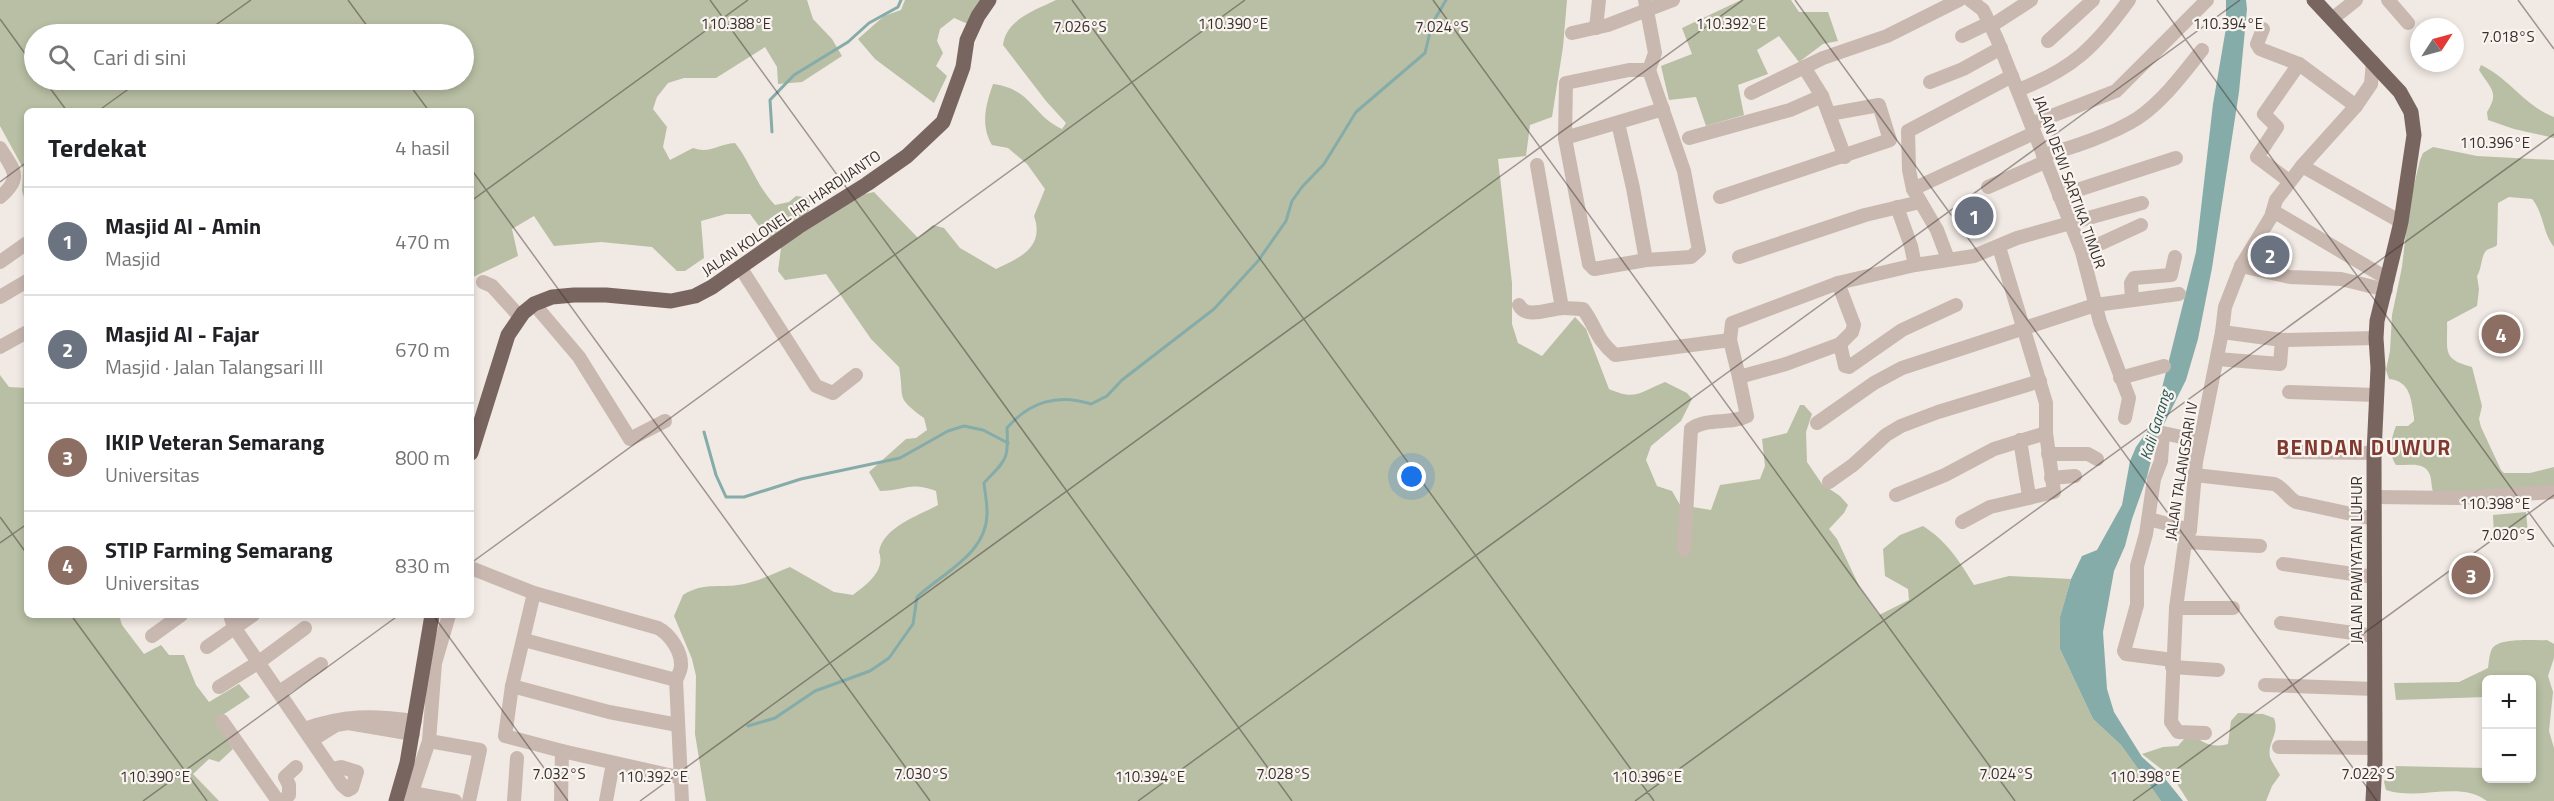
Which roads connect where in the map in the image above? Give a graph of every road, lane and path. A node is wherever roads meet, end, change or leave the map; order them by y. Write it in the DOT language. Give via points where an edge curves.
graph roads {
  1 [pos="989,0"];
  2 [pos="1599,0"];
  3 [pos="1673,0"];
  4 [pos="1959,0"];
  5 [pos="1971,0"];
  6 [pos="2031,0"];
  7 [pos="2093,0"];
  8 [pos="2129,0"];
  9 [pos="2207,0"];
  10 [pos="2314,0"];
  11 [pos="2356,0"];
  12 [pos="2388,0"];
  13 [pos="1645,5"];
  14 [pos="2332,19"];
  15 [pos="2408,23"];
  16 [pos="1990,25"];
  17 [pos="1596,28"];
  18 [pos="2263,29"];
  19 [pos="1572,33"];
  20 [pos="1962,36"];
  21 [pos="2048,41"];
  22 [pos="2001,48"];
  23 [pos="2202,50"];
  24 [pos="2373,62"];
  25 [pos="2299,64"];
  26 [pos="1804,67"];
  27 [pos="1649,70"];
  28 [pos="2012,76"];
  29 [pos="2387,78"];
  30 [pos="1930,82"];
  31 [pos="2371,84"];
  32 [pos="2018,90"];
  33 [pos="1751,93"];
  34 [pos="1821,96"];
  35 [pos="2356,106"];
  36 [pos="1663,109"];
  37 [pos="1829,114"];
  38 [pos="1618,123"];
  39 [pos="2032,128"];
  40 [pos="1565,138"];
  41 [pos="1689,138"];
  42 [pos="0,148"];
  43 [pos="1845,157"];
  44 [pos="2176,158"];
  45 [pos="2044,159"];
  46 [pos="1537,165"];
  47 [pos="2301,166"];
  48 [pos="2289,181"];
  49 [pos="1988,187"];
  50 [pos="1913,189"];
  51 [pos="2059,196"];
  52 [pos="0,197"];
  53 [pos="1720,197"];
  54 [pos="1920,202"];
  55 [pos="2142,203"];
  56 [pos="1898,207"];
  57 [pos="2270,219"];
  58 [pos="2401,222"];
  59 [pos="2069,224"];
  60 [pos="2141,225"];
  61 [pos="24,245"];
  62 [pos="1999,247"];
  63 [pos="2082,252"];
  64 [pos="1739,257"];
  65 [pos="2175,257"];
  66 [pos="1948,259"];
  67 [pos="1646,260"];
  68 [pos="0,262"];
  69 [pos="1914,265"];
  70 [pos="2241,266"];
  71 [pos="740,267"];
  72 [pos="483,282"];
  73 [pos="24,283"];
  74 [pos="1838,283"];
  75 [pos="2387,284"];
  76 [pos="2179,294"];
  77 [pos="0,297"];
  78 [pos="2132,300"];
  79 [pos="534,304"];
  80 [pos="1518,304"];
  81 [pos="2095,305"];
  82 [pos="1956,306"];
  83 [pos="1562,308"];
  84 [pos="520,317"];
  85 [pos="2023,328"];
  86 [pos="2222,332"];
  87 [pos="24,334"];
  88 [pos="2376,338"];
  89 [pos="1730,340"];
  90 [pos="2282,340"];
  91 [pos="1840,344"];
  92 [pos="0,347"];
  93 [pos="2217,359"];
  94 [pos="2163,366"];
  95 [pos="856,375"];
  96 [pos="1739,377"];
  97 [pos="2120,378"];
  98 [pos="2040,381"];
  99 [pos="2289,392"];
  100 [pos="2376,395"];
  101 [pos="477,411"];
  102 [pos="2125,418"];
  103 [pos="665,421"];
  104 [pos="1817,423"];
  105 [pos="474,432"];
  106 [pos="2046,434"];
  107 [pos="2020,440"];
  108 [pos="2200,441"];
  109 [pos="2287,452"];
  110 [pos="2374,453"];
  111 [pos="2048,454"];
  112 [pos="2097,459"];
  113 [pos="2195,475"];
  114 [pos="2075,476"];
  115 [pos="2051,478"];
  116 [pos="1829,482"];
  117 [pos="2554,492"];
  118 [pos="1896,495"];
  119 [pos="2029,496"];
  120 [pos="2374,497"];
  121 [pos="2149,519"];
  122 [pos="2374,519"];
  123 [pos="1962,522"];
  124 [pos="2187,536"];
  125 [pos="2260,546"];
  126 [pos="1684,550"];
  127 [pos="2283,564"];
  128 [pos="474,569"];
  129 [pos="2374,577"];
  130 [pos="534,593"];
  131 [pos="2176,608"];
  132 [pos="2233,609"];
  133 [pos="177,618"];
  134 [pos="432,618"];
  135 [pos="448,618"];
  136 [pos="232,621"];
  137 [pos="2281,622"];
  138 [pos="305,628"];
  139 [pos="152,636"];
  140 [pos="2375,636"];
  141 [pos="524,640"];
  142 [pos="207,647"];
  143 [pos="259,662"];
  144 [pos="2173,663"];
  145 [pos="321,664"];
  146 [pos="2218,670"];
  147 [pos="676,680"];
  148 [pos="512,686"];
  149 [pos="2265,686"];
  150 [pos="219,687"];
  151 [pos="2375,689"];
  152 [pos="279,692"];
  153 [pos="222,721"];
  154 [pos="678,725"];
  155 [pos="414,728"];
  156 [pos="2205,733"];
  157 [pos="308,734"];
  158 [pos="429,741"];
  159 [pos="2279,747"];
  160 [pos="2375,748"];
  161 [pos="562,751"];
  162 [pos="517,758"];
  163 [pos="613,763"];
  164 [pos="296,766"];
  165 [pos="332,769"];
  166 [pos="682,778"];
  167 [pos="410,797"];
  168 [pos="278,801"];
  169 [pos="283,801"];
  170 [pos="396,801"];
  171 [pos="455,801"];
  172 [pos="469,801"];
  173 [pos="514,801"];
  174 [pos="561,801"];
  175 [pos="606,801"];
  176 [pos="682,801"];
  177 [pos="2373,801"];
  1 -- 71 [label="main road, JALAN KOLONEL HR HARDIJANTO" via="971,30 952,100 934,133 907,156"];
  2 -- 17 [label="street"];
  3 -- 13 [label="street"];
  4 -- 26 [label="street" via="1887,36"];
  5 -- 16 [label="street, JALAN DEWI SARTIKA TIMUR" via="1983,10"];
  6 -- 16 [label="street"];
  7 -- 21 [label="street"];
  8 -- 32 [label="street" via="2087,52 2053,75"];
  9 -- 39 [label="street" via="2116,91"];
  10 -- 14 [label="main road, JALAN PAWIYATAN LUHUR"];
  11 -- 14 [label="street"];
  12 -- 15 [label="street"];
  13 -- 17 [label="street"];
  13 -- 27 [label="street" via="1655,53"];
  14 -- 24 [label="main road, JALAN PAWIYATAN LUHUR"];
  16 -- 20 [label="street"];
  16 -- 22 [label="street, JALAN DEWI SARTIKA TIMUR"];
  17 -- 19 [label="street"];
  18 -- 25 [label="street" via="2257,44 2260,49"];
  22 -- 28 [label="street, JALAN DEWI SARTIKA TIMUR"];
  22 -- 30 [label="street"];
  23 -- 45 [label="street" via="2169,90 2139,117"];
  24 -- 29 [label="main road, JALAN PAWIYATAN LUHUR"];
  24 -- 31 [label="street"];
  25 -- 35 [label="street"];
  25 -- 48 [label="street" via="2264,114 2277,127 2257,157"];
  26 -- 33 [label="street"];
  26 -- 34 [label="street"];
  27 -- 36 [label="street"];
  27 -- 40 [label="street" via="1629,70 1566,83"];
  28 -- 32 [label="street, JALAN DEWI SARTIKA TIMUR"];
  28 -- 50 [label="street" via="1909,130"];
  29 -- 31 [label="street"];
  29 -- 58 [label="main road, JALAN PAWIYATAN LUHUR" via="2409,105 2414,135"];
  31 -- 35 [label="street, JALAN TALANGSARI IV"];
  32 -- 39 [label="street, JALAN DEWI SARTIKA TIMUR"];
  34 -- 37 [label="street"];
  34 -- 41 [label="street" via="1790,110"];
  35 -- 47 [label="street, JALAN TALANGSARI IV"];
  36 -- 38 [label="street"];
  36 -- 67 [label="street" via="1684,171 1700,250 1690,257"];
  37 -- 43 [label="street"];
  37 -- 43 [label="street" via="1879,105 1890,140"];
  38 -- 40 [label="street"];
  38 -- 67 [label="street"];
  39 -- 45 [label="street, JALAN DEWI SARTIKA TIMUR"];
  39 -- 50 [label="street"];
  40 -- 67 [label="street" via="1592,268"];
  42 -- 52 [label="street" via="15,176 12,187"];
  43 -- 53 [label="street"];
  44 -- 51 [label="street"];
  45 -- 49 [label="street"];
  45 -- 51 [label="street, JALAN DEWI SARTIKA TIMUR"];
  46 -- 83 [label="street"];
  47 -- 48 [label="street, JALAN TALANGSARI IV"];
  47 -- 58 [label="street"];
  48 -- 57 [label="street, JALAN TALANGSARI IV" via="2276,200"];
  50 -- 54 [label="street"];
  51 -- 59 [label="street, JALAN DEWI SARTIKA TIMUR"];
  54 -- 56 [label="street"];
  54 -- 66 [label="street"];
  55 -- 59 [label="street"];
  56 -- 64 [label="street"];
  56 -- 69 [label="street"];
  57 -- 70 [label="street, JALAN TALANGSARI IV"];
  57 -- 75 [label="street"];
  58 -- 75 [label="main road, JALAN PAWIYATAN LUHUR"];
  59 -- 62 [label="street"];
  59 -- 63 [label="street, JALAN DEWI SARTIKA TIMUR"];
  60 -- 63 [label="street"];
  61 -- 68 [label="street"];
  62 -- 66 [label="street" via="1974,256"];
  62 -- 85 [label="street"];
  63 -- 81 [label="street, JALAN DEWI SARTIKA TIMUR"];
  65 -- 78 [label="street" via="2171,275 2134,278"];
  66 -- 69 [label="street"];
  69 -- 74 [label="street"];
  70 -- 75 [label="street" via="2290,277"];
  70 -- 86 [label="street, JALAN TALANGSARI IV" via="2225,307"];
  71 -- 79 [label="main road, JALAN KOLONEL HR HARDIJANTO" via="704,293 670,301 574,295"];
  71 -- 95 [label="street" via="816,386 833,393"];
  72 -- 84 [label="street" via="492,286"];
  73 -- 77 [label="street"];
  74 -- 89 [label="street" via="1735,322"];
  74 -- 91 [label="street" via="1854,325"];
  75 -- 88 [label="main road, JALAN PAWIYATAN LUHUR"];
  76 -- 78 [label="street"];
  78 -- 81 [label="street"];
  79 -- 84 [label="main road, JALAN KOLONEL HR HARDIJANTO"];
  79 -- 103 [label="street" via="579,357 630,439"];
  80 -- 83 [label="street" via="1527,312"];
  81 -- 85 [label="street"];
  81 -- 97 [label="street, JALAN DEWI SARTIKA TIMUR"];
  82 -- 91 [label="street" via="1902,330 1849,367 1845,366"];
  83 -- 89 [label="street" via="1585,311 1599,340 1615,355"];
  84 -- 101 [label="main road, JALAN KOLONEL HR HARDIJANTO" via="508,335"];
  85 -- 98 [label="street"];
  85 -- 104 [label="street" via="1902,368"];
  86 -- 90 [label="street"];
  86 -- 93 [label="street, JALAN TALANGSARI IV"];
  87 -- 92 [label="street"];
  88 -- 90 [label="street"];
  88 -- 100 [label="main road, JALAN PAWIYATAN LUHUR"];
  89 -- 96 [label="street"];
  90 -- 93 [label="street" via="2279,364"];
  91 -- 96 [label="street"];
  93 -- 108 [label="street, JALAN TALANGSARI IV"];
  94 -- 97 [label="street"];
  96 -- 126 [label="street" via="1747,416 1706,422 1691,429"];
  97 -- 102 [label="street, JALAN DEWI SARTIKA TIMUR" via="2130,401"];
  98 -- 106 [label="street" via="2046,403"];
  98 -- 116 [label="street" via="1901,426"];
  99 -- 100 [label="street"];
  100 -- 110 [label="main road, JALAN PAWIYATAN LUHUR"];
  101 -- 105 [label="main road, JALAN KOLONEL HR HARDIJANTO"];
  106 -- 107 [label="street"];
  106 -- 111 [label="street"];
  107 -- 118 [label="street"];
  107 -- 119 [label="street"];
  108 -- 113 [label="street, JALAN TALANGSARI IV"];
  108 -- 121 [label="street" via="2163,432"];
  109 -- 110 [label="street"];
  110 -- 120 [label="main road, JALAN PAWIYATAN LUHUR"];
  111 -- 112 [label="street" via="2088,454"];
  111 -- 115 [label="street"];
  113 -- 122 [label="street" via="2274,484 2296,502"];
  113 -- 124 [label="street, JALAN TALANGSARI IV"];
  114 -- 115 [label="street"];
  115 -- 119 [label="street" via="2053,493"];
  117 -- 120 [label="street" via="2457,498"];
  119 -- 123 [label="street" via="1990,507"];
  120 -- 122 [label="main road, JALAN PAWIYATAN LUHUR"];
  121 -- 124 [label="street"];
  121 -- 144 [label="street" via="2137,566 2137,605 2124,651"];
  122 -- 129 [label="main road, JALAN PAWIYATAN LUHUR"];
  124 -- 125 [label="street"];
  124 -- 131 [label="street, JALAN TALANGSARI IV"];
  127 -- 129 [label="street"];
  128 -- 130 [label="street"];
  129 -- 140 [label="main road, JALAN PAWIYATAN LUHUR"];
  130 -- 141 [label="street"];
  130 -- 147 [label="street" via="662,629 675,644 682,666"];
  131 -- 132 [label="street"];
  131 -- 144 [label="street, JALAN TALANGSARI IV"];
  133 -- 139 [label="street"];
  134 -- 155 [label="main road"];
  135 -- 158 [label="street" via="435,663"];
  136 -- 142 [label="street"];
  136 -- 143 [label="street"];
  137 -- 140 [label="street"];
  138 -- 143 [label="street"];
  140 -- 151 [label="main road, JALAN PAWIYATAN LUHUR"];
  141 -- 147 [label="street"];
  141 -- 148 [label="street"];
  143 -- 150 [label="street"];
  143 -- 152 [label="street"];
  144 -- 146 [label="street"];
  144 -- 156 [label="street, JALAN TALANGSARI IV" via="2171,722 2178,732"];
  145 -- 152 [label="street"];
  147 -- 154 [label="street"];
  148 -- 154 [label="street" via="609,712"];
  148 -- 161 [label="street" via="505,736"];
  149 -- 151 [label="street"];
  151 -- 160 [label="main road, JALAN PAWIYATAN LUHUR"];
  152 -- 157 [label="street"];
  153 -- 168 [label="street"];
  154 -- 166 [label="street"];
  155 -- 157 [label="street" via="372,716 332,723"];
  155 -- 170 [label="main road"];
  157 -- 165 [label="street"];
  158 -- 167 [label="street"];
  158 -- 172 [label="street" via="480,750"];
  159 -- 160 [label="street"];
  160 -- 177 [label="main road, JALAN PAWIYATAN LUHUR"];
  161 -- 163 [label="street"];
  161 -- 174 [label="street"];
  162 -- 173 [label="street"];
  163 -- 166 [label="street"];
  163 -- 175 [label="street"];
  164 -- 169 [label="street" via="285,777 289,795"];
  166 -- 176 [label="street"];
  167 -- 171 [label="street"];
}
